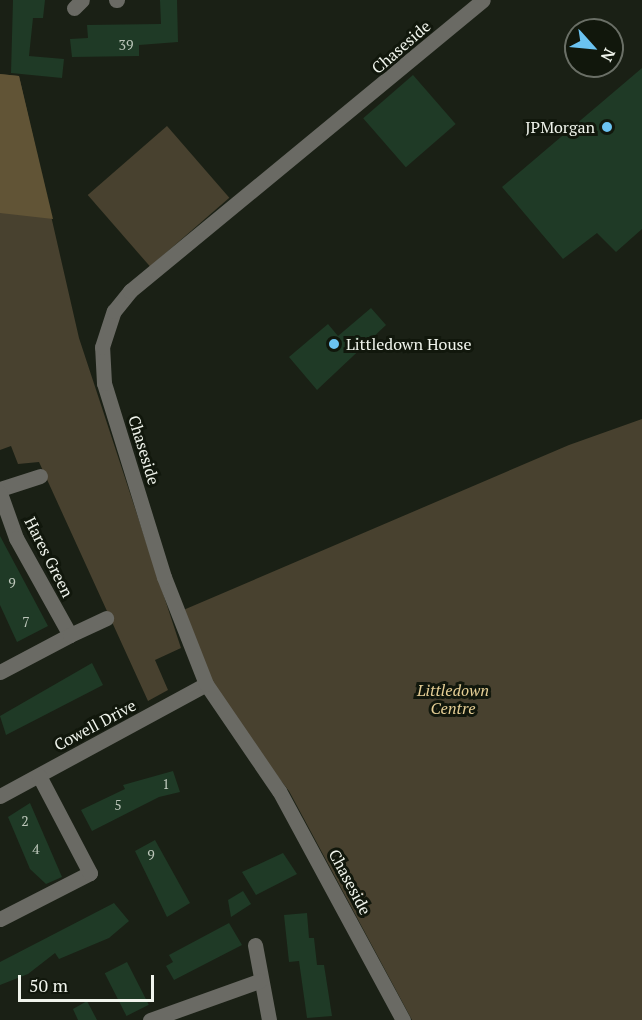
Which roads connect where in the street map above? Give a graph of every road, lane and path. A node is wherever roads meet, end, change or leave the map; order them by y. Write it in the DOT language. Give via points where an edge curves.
graph roads {
  1 [pos="483,0"];
  2 [pos="40,476"];
  3 [pos="0,491"];
  4 [pos="106,618"];
  5 [pos="70,635"];
  6 [pos="0,672"];
  7 [pos="206,684"];
  8 [pos="39,776"];
  9 [pos="0,796"];
  10 [pos="0,919"];
  11 [pos="255,945"];
  12 [pos="260,981"];
  13 [pos="150,1020"];
  14 [pos="269,1020"];
  15 [pos="403,1020"];
  1 -- 7 [label="street, Chaseside" via="130,291 114,311 102,347 104,383"];
  2 -- 3 [label="street, Hares Green"];
  3 -- 5 [label="street, Hares Green" via="16,538"];
  4 -- 5 [label="street"];
  5 -- 6 [label="street"];
  7 -- 8 [label="street, Cowell Drive"];
  7 -- 15 [label="street, Chaseside" via="279,791"];
  8 -- 9 [label="street, Cowell Drive"];
  8 -- 10 [label="street" via="90,873"];
  11 -- 12 [label="street"];
  12 -- 13 [label="street"];
  12 -- 14 [label="street"];
}
